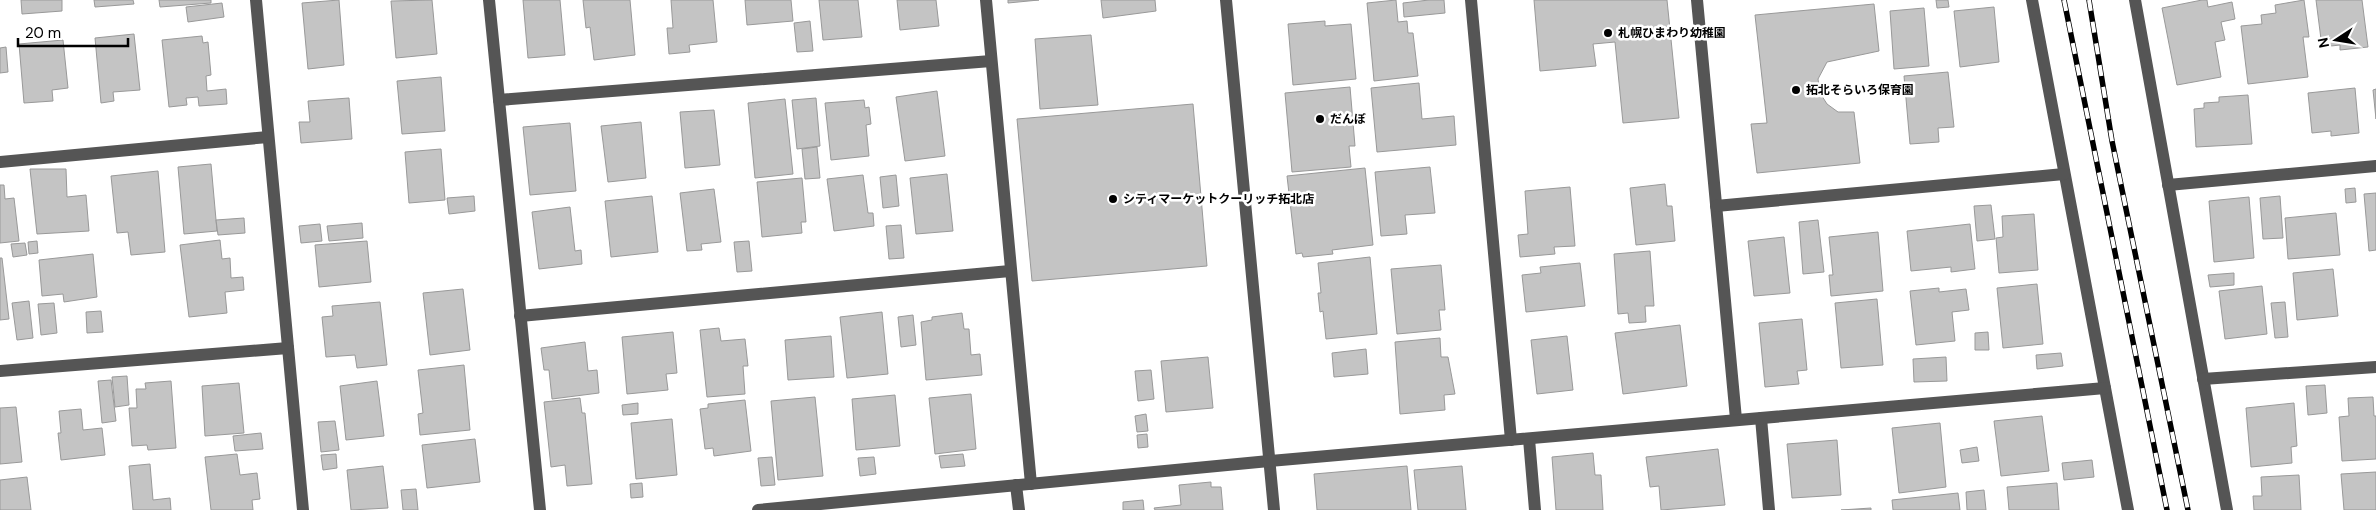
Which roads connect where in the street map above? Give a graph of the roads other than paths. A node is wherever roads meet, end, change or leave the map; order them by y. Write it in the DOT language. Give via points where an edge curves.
graph roads {
  1 [pos="256,0"];
  2 [pos="489,0"];
  3 [pos="986,0"];
  4 [pos="1226,0"];
  5 [pos="1471,0"];
  6 [pos="1697,0"];
  7 [pos="2032,0"];
  8 [pos="2135,0"];
  9 [pos="991,61"];
  10 [pos="499,100"];
  11 [pos="268,138"];
  12 [pos="0,162"];
  13 [pos="2376,166"];
  14 [pos="2064,174"];
  15 [pos="2168,185"];
  16 [pos="1716,206"];
  17 [pos="1010,271"];
  18 [pos="520,316"];
  19 [pos="288,348"];
  20 [pos="2376,367"];
  21 [pos="0,371"];
  22 [pos="2203,379"];
  23 [pos="2105,388"];
  24 [pos="1761,418"];
  25 [pos="1736,419"];
  26 [pos="1528,439"];
  27 [pos="1511,440"];
  28 [pos="1269,461"];
  29 [pos="1031,484"];
  30 [pos="1016,485"];
  31 [pos="303,510"];
  32 [pos="540,510"];
  33 [pos="758,510"];
  34 [pos="1019,510"];
  35 [pos="1274,510"];
  36 [pos="1535,510"];
  37 [pos="1769,510"];
  38 [pos="2128,510"];
  39 [pos="2228,510"];
  1 -- 11 [label="street"];
  2 -- 10 [label="street"];
  3 -- 9 [label="street"];
  4 -- 28 [label="street"];
  5 -- 27 [label="street"];
  6 -- 16 [label="street"];
  7 -- 14 [label="street"];
  8 -- 15 [label="street"];
  9 -- 10 [label="street"];
  9 -- 17 [label="street"];
  10 -- 18 [label="street"];
  11 -- 12 [label="street"];
  11 -- 19 [label="street"];
  13 -- 15 [label="street"];
  14 -- 16 [label="street"];
  14 -- 23 [label="street"];
  15 -- 22 [label="street"];
  16 -- 25 [label="street"];
  17 -- 18 [label="street"];
  17 -- 29 [label="street"];
  18 -- 32 [label="street"];
  19 -- 21 [label="street"];
  19 -- 31 [label="street"];
  20 -- 22 [label="street"];
  22 -- 39 [label="street"];
  23 -- 24 [label="street"];
  23 -- 38 [label="street"];
  24 -- 25 [label="street"];
  24 -- 37 [label="street"];
  25 -- 26 [label="street"];
  26 -- 27 [label="street"];
  26 -- 36 [label="street"];
  27 -- 28 [label="street"];
  28 -- 29 [label="street"];
  28 -- 35 [label="street"];
  29 -- 30 [label="street"];
  30 -- 33 [label="street"];
  30 -- 34 [label="street"];
}
